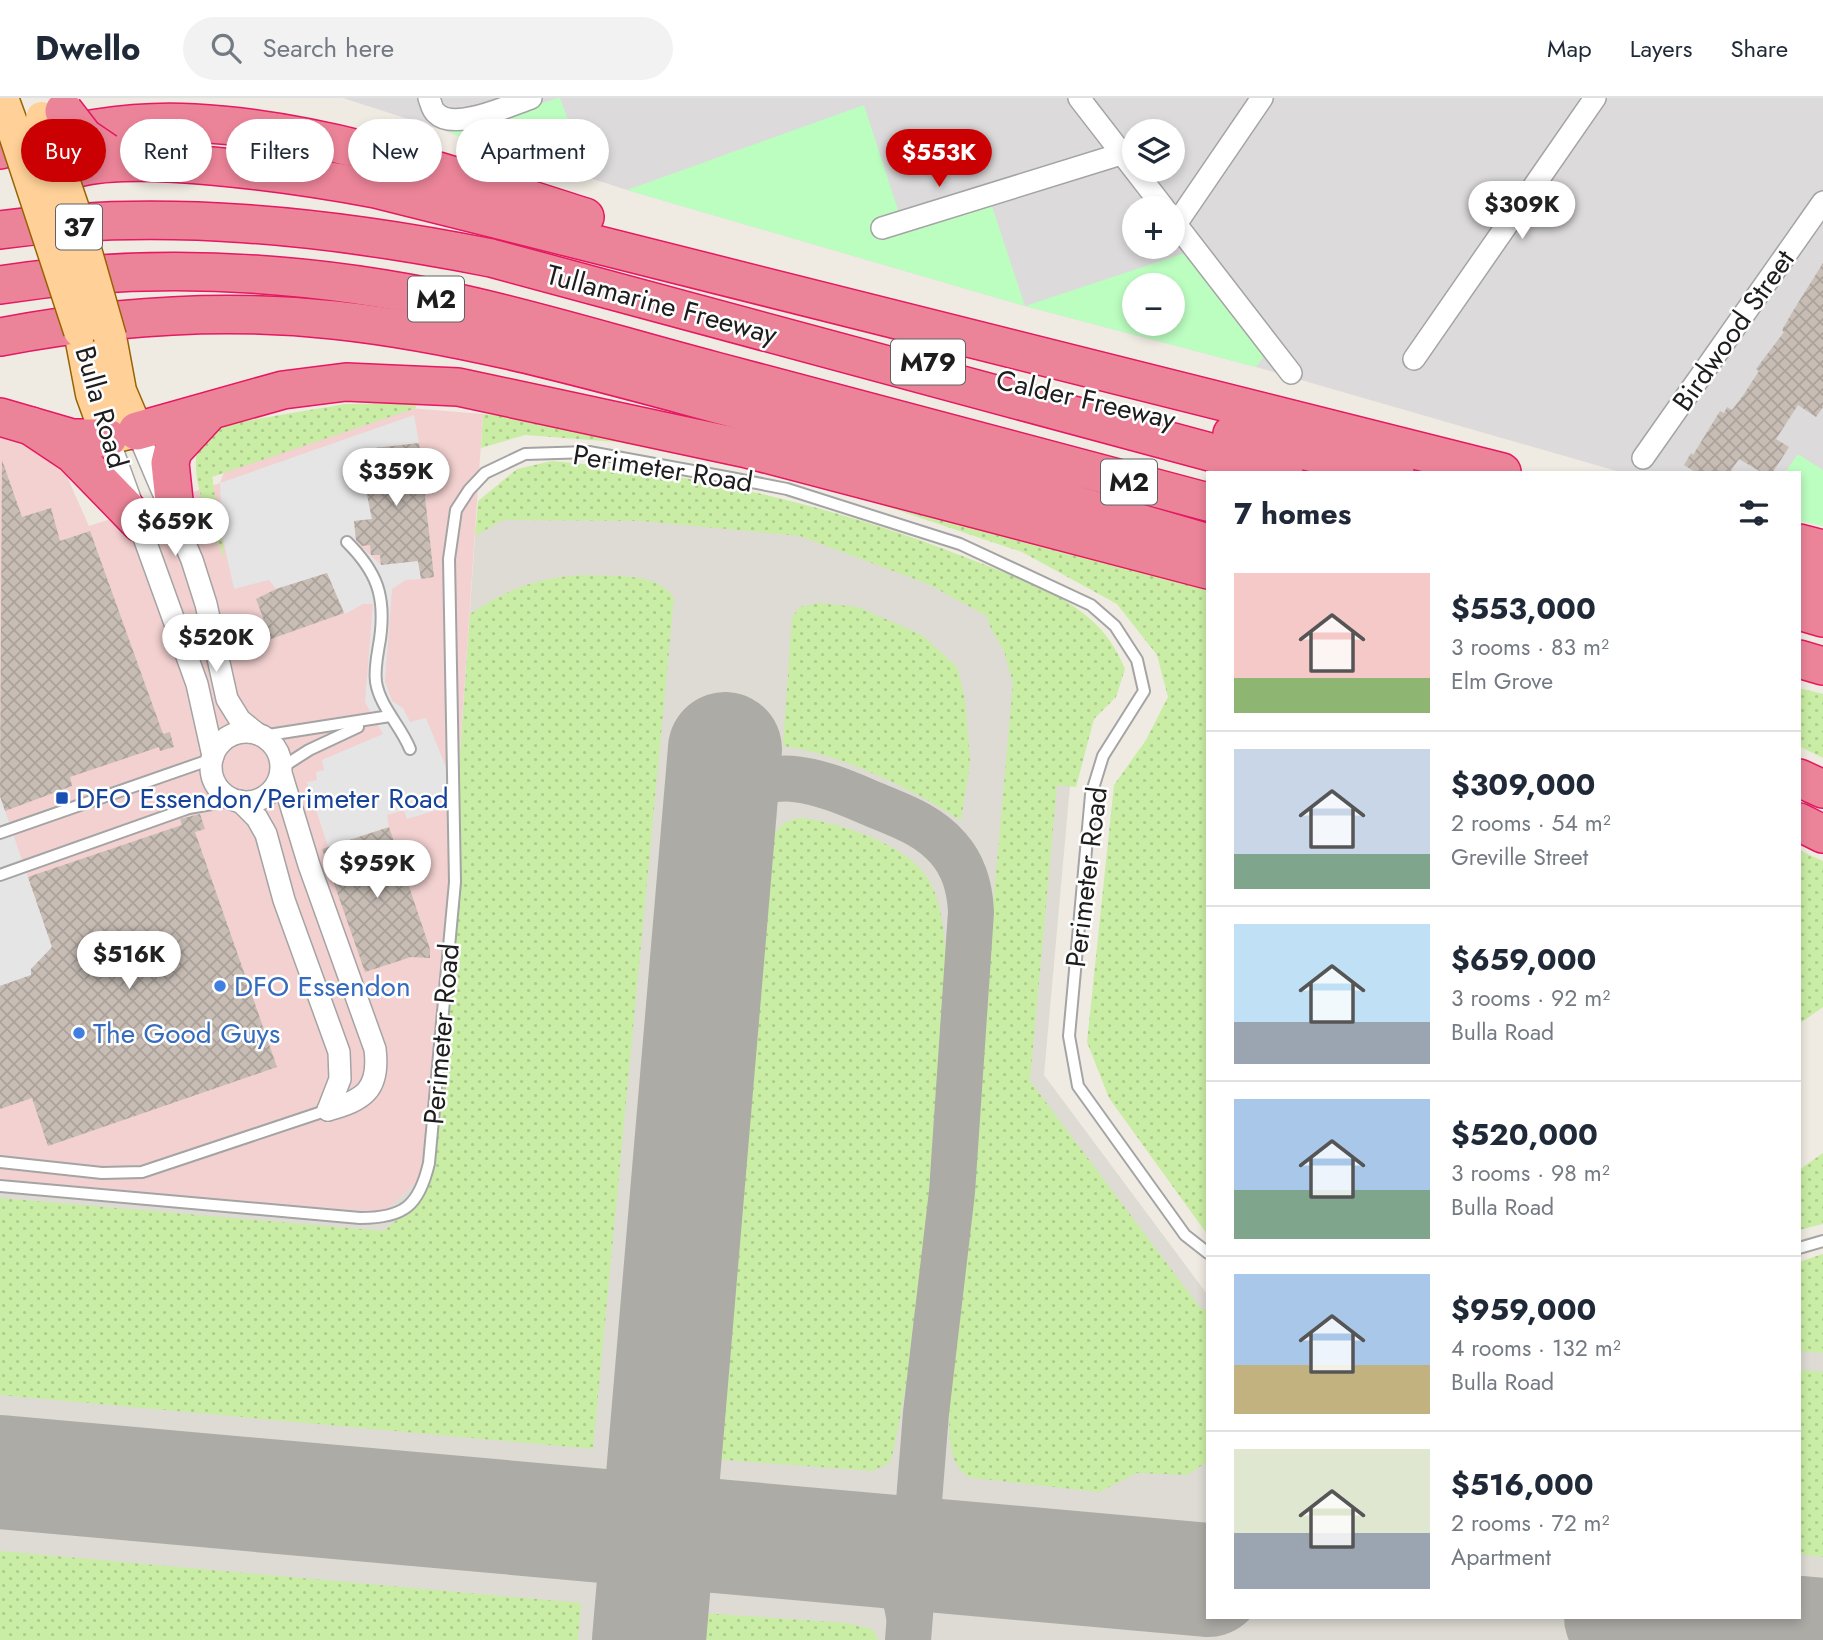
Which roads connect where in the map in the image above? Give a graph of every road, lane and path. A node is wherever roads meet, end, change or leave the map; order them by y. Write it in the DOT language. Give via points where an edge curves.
graph roads {
  1 [pos="429,98"];
  2 [pos="531,98"];
  3 [pos="1079,98"];
  4 [pos="1262,98"];
  5 [pos="1595,98"];
  6 [pos="26,116"];
  7 [pos="1121,154"];
  8 [pos="120,156"];
  9 [pos="212,166"];
  10 [pos="58,182"];
  11 [pos="68,182"];
  12 [pos="1154,196"];
  13 [pos="1185,199"];
  14 [pos="1823,202"];
  15 [pos="23,225"];
  16 [pos="882,228"];
  17 [pos="1185,235"];
  18 [pos="491,258"];
  19 [pos="0,285"];
  20 [pos="0,337"];
  21 [pos="96,338"];
  22 [pos="491,347"];
  23 [pos="1414,359"];
  24 [pos="1291,373"];
  25 [pos="1112,375"];
  26 [pos="211,410"];
  27 [pos="16,422"];
  28 [pos="122,435"];
  29 [pos="1643,458"];
  30 [pos="1050,461"];
  31 [pos="1280,471"];
  32 [pos="1391,471"];
  33 [pos="1498,471"];
  34 [pos="1206,501"];
  35 [pos="1206,516"];
  36 [pos="176,519"];
  37 [pos="139,523"];
  38 [pos="1053,527"];
  39 [pos="347,542"];
  40 [pos="1206,542"];
  41 [pos="1801,542"];
  42 [pos="1823,547"];
  43 [pos="1206,569"];
  44 [pos="1801,576"];
  45 [pos="1823,582"];
  46 [pos="1801,612"];
  47 [pos="1823,618"];
  48 [pos="1801,660"];
  49 [pos="1823,666"];
  50 [pos="390,716"];
  51 [pos="377,720"];
  52 [pos="259,735"];
  53 [pos="410,749"];
  54 [pos="212,757"];
  55 [pos="281,771"];
  56 [pos="1801,779"];
  57 [pos="1823,789"];
  58 [pos="237,801"];
  59 [pos="1801,802"];
  60 [pos="1823,813"];
  61 [pos="1801,823"];
  62 [pos="0,833"];
  63 [pos="1823,834"];
  64 [pos="0,875"];
  65 [pos="328,1110"];
  66 [pos="0,1162"];
  67 [pos="0,1186"];
  68 [pos="1823,1241"];
  69 [pos="1801,1247"];
  70 [pos="1206,1252"];
  1 -- 2 [label="street" via="434,113 447,120 464,120"];
  3 -- 7 [label="street"];
  4 -- 13 [label="street"];
  5 -- 23 [label="street"];
  6 -- 8 [label="highway, bridge" via="84,137"];
  6 -- 15 [label="main road, Bulla Road / 37, bridge"];
  6 -- 25 [label="highway" via="84,130 144,123 222,125 394,158"];
  7 -- 12 [label="street"];
  7 -- 16 [label="street"];
  9 -- 25 [label="highway" via="376,189"];
  10 -- 15 [label="main road"];
  11 -- 21 [label="main road, Bulla Road / 37, bridge"];
  14 -- 29 [label="street, Birdwood Street"];
  15 -- 18 [label="highway, Tullamarine Freeway / M2" via="160,219 260,225"];
  15 -- 21 [label="main road, Bulla Road / 37, bridge"];
  17 -- 24 [label="street"];
  18 -- 31 [label="highway, Tullamarine Freeway / M2"];
  18 -- 32 [label="highway, Calder Freeway / M79"];
  19 -- 30 [label="highway, Tullamarine Freeway / M2" via="46,278 245,273 342,282 581,334"];
  20 -- 22 [label="highway" via="124,318 241,314 336,320"];
  21 -- 28 [label="main road, Bulla Road / 37" via="120,391"];
  22 -- 38 [label="highway"];
  22 -- 40 [label="highway" via="776,420"];
  25 -- 33 [label="highway"];
  26 -- 28 [label="highway"];
  26 -- 36 [label="highway" via="173,451 170,463"];
  26 -- 38 [label="highway" via="283,390 346,382 458,387 747,449"];
  27 -- 28 [label="highway" via="72,438"];
  27 -- 37 [label="highway" via="73,454"];
  28 -- 36 [label="street, Bulla Road"];
  28 -- 37 [label="street, Bulla Road"];
  30 -- 34 [label="highway, Tullamarine Freeway / M2"];
  30 -- 35 [label="highway"];
  36 -- 52 [label="street, Bulla Road" via="206,604 227,699 240,720"];
  37 -- 54 [label="street, Bulla Road" via="197,684"];
  38 -- 43 [label="highway"];
  39 -- 50 [label="lane" via="366,561 378,588 383,614 376,682"];
  41 -- 42 [label="highway"];
  44 -- 45 [label="highway"];
  46 -- 47 [label="highway"];
  48 -- 49 [label="highway"];
  50 -- 51 [label="lane"];
  50 -- 53 [label="lane"];
  51 -- 52 [label="lane"];
  51 -- 55 [label="lane" via="309,750"];
  52 -- 54 [label="street" via="235,734"];
  52 -- 55 [label="street" via="276,749"];
  54 -- 58 [label="street" via="215,784"];
  54 -- 62 [label="lane"];
  55 -- 58 [label="street" via="266,796"];
  55 -- 65 [label="street" via="375,1049 374,1076 364,1095"];
  56 -- 57 [label="highway"];
  58 -- 64 [label="lane" via="189,808"];
  58 -- 65 [label="street" via="257,818 266,834 284,900 339,1052 340,1080"];
  59 -- 60 [label="highway"];
  61 -- 63 [label="highway"];
  65 -- 66 [label="lane" via="142,1172 102,1173"];
  67 -- 70 [label="lane, Perimeter Road" via="360,1218 388,1218 413,1200 424,1185 429,1163 455,881 451,530 456,510 485,473 525,454 589,452 787,489 960,544 1091,605 1115,626 1137,660 1144,691 1103,756 1091,795 1069,1036 1072,1065 1078,1086 1185,1235"];
  68 -- 69 [label="lane"];
}
